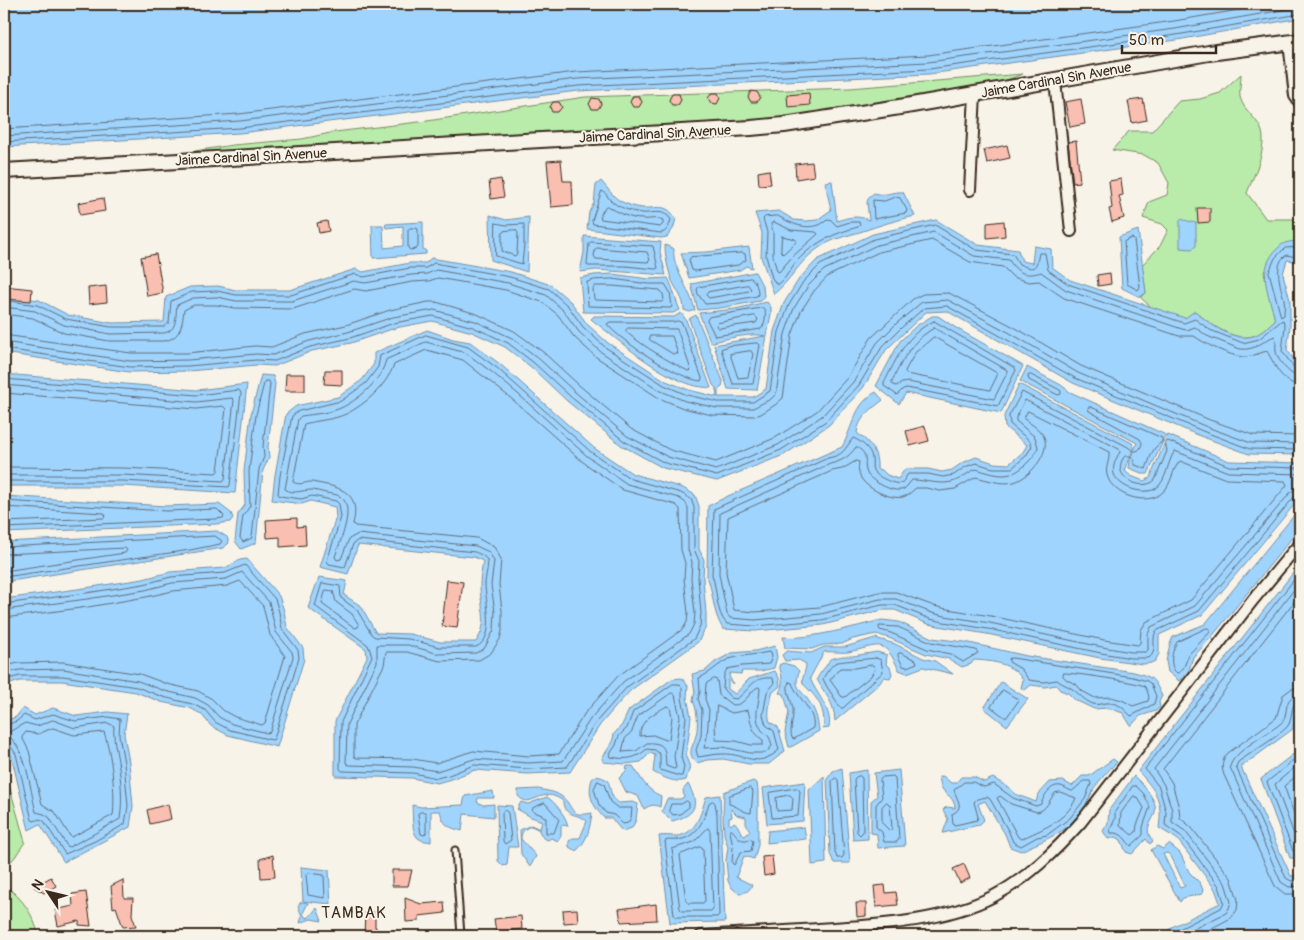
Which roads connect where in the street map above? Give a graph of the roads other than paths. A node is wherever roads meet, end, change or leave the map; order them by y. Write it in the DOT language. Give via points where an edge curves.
graph roads {
  1 [pos="1295,42"];
  2 [pos="1055,81"];
  3 [pos="975,94"];
  4 [pos="1300,103"];
  5 [pos="4,171"];
  6 [pos="970,190"];
  7 [pos="1071,231"];
  8 [pos="1300,542"];
  9 [pos="455,850"];
  10 [pos="462,936"];
  11 [pos="701,936"];
  1 -- 2 [label="main road, Jaime Cardinal Sin Avenue" via="1209,53"];
  1 -- 4 [label="street" via="1295,96"];
  2 -- 3 [label="main road, Jaime Cardinal Sin Avenue"];
  2 -- 7 [label="street"];
  3 -- 5 [label="main road, Jaime Cardinal Sin Avenue" via="751,128"];
  3 -- 6 [label="street"];
  8 -- 11 [label="street" via="1081,822 1053,852 994,896 924,918 869,926"];
  9 -- 10 [label="lane"];
}
